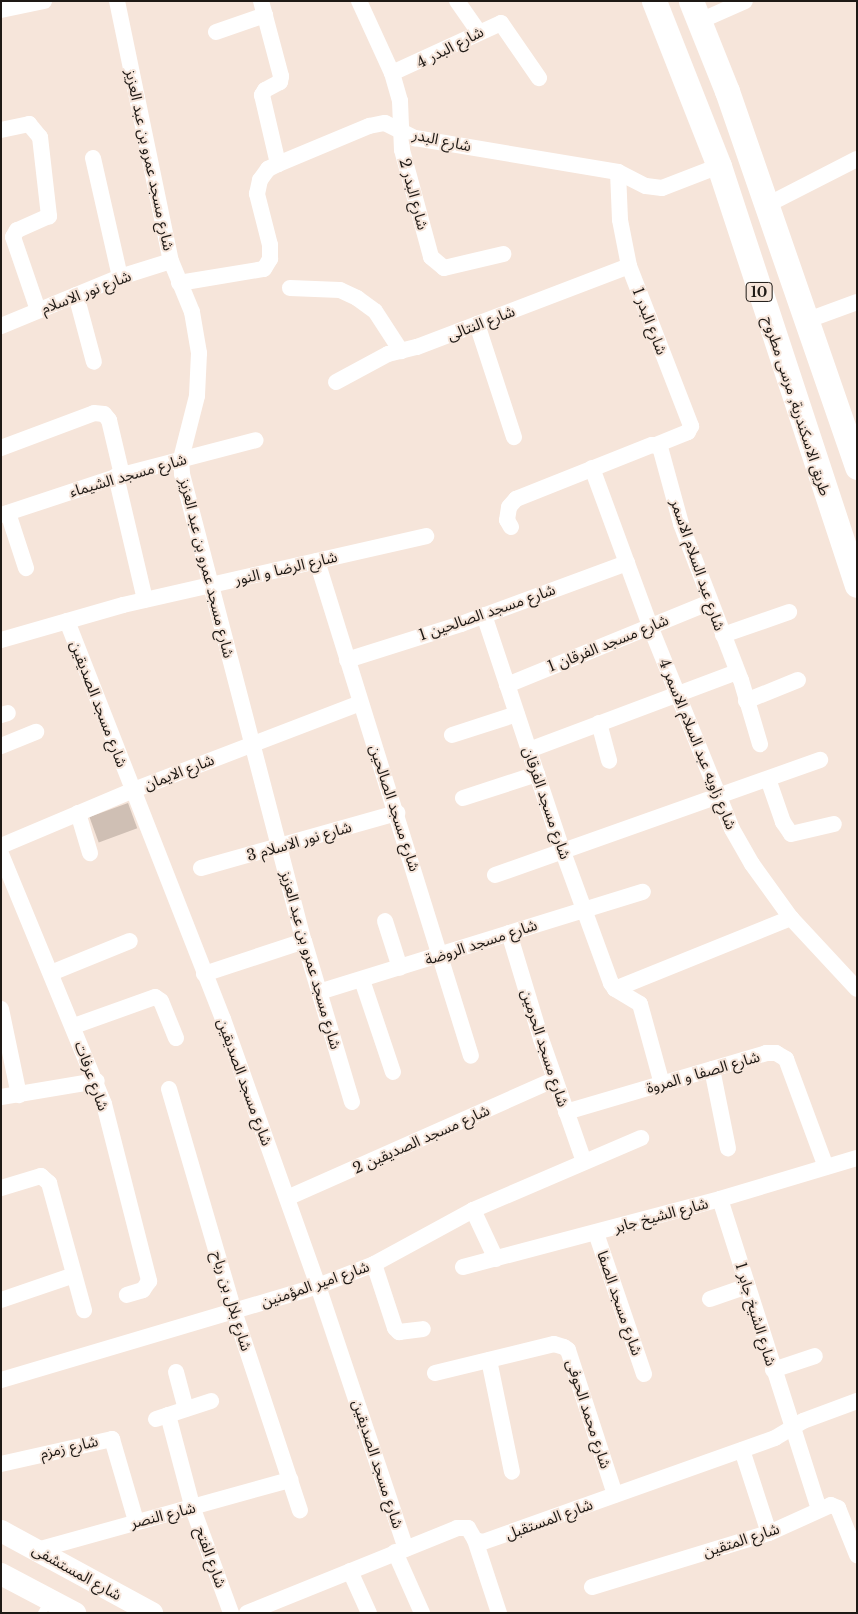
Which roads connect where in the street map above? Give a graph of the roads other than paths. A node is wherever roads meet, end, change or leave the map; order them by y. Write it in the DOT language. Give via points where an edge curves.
graph roads {
  1 [pos="44,1"];
  2 [pos="117,1"];
  3 [pos="359,1"];
  4 [pos="457,1"];
  5 [pos="654,1"];
  6 [pos="744,1"];
  7 [pos="263,8"];
  8 [pos="1,10"];
  9 [pos="695,11"];
  10 [pos="216,32"];
  11 [pos="479,32"];
  12 [pos="392,73"];
  13 [pos="539,78"];
  14 [pos="1,130"];
  15 [pos="401,130"];
  16 [pos="93,158"];
  17 [pos="857,159"];
  18 [pos="278,164"];
  19 [pos="719,166"];
  20 [pos="618,172"];
  21 [pos="767,205"];
  22 [pos="503,254"];
  23 [pos="171,260"];
  24 [pos="628,266"];
  25 [pos="120,277"];
  26 [pos="179,283"];
  27 [pos="290,288"];
  28 [pos="76,295"];
  29 [pos="857,302"];
  30 [pos="38,310"];
  31 [pos="808,320"];
  32 [pos="477,324"];
  33 [pos="1,326"];
  34 [pos="401,351"];
  35 [pos="94,362"];
  36 [pos="336,382"];
  37 [pos="514,437"];
  38 [pos="256,440"];
  39 [pos="656,445"];
  40 [pos="1,448"];
  41 [pos="181,459"];
  42 [pos="857,467"];
  43 [pos="592,468"];
  44 [pos="119,476"];
  45 [pos="4,514"];
  46 [pos="511,527"];
  47 [pos="426,536"];
  48 [pos="317,561"];
  49 [pos="627,563"];
  50 [pos="26,568"];
  51 [pos="211,585"];
  52 [pos="857,585"];
  53 [pos="144,600"];
  54 [pos="710,602"];
  55 [pos="789,612"];
  56 [pos="484,615"];
  57 [pos="67,621"];
  58 [pos="650,626"];
  59 [pos="723,635"];
  60 [pos="1,640"];
  61 [pos="347,660"];
  62 [pos="737,672"];
  63 [pos="798,680"];
  64 [pos="507,685"];
  65 [pos="677,694"];
  66 [pos="746,701"];
  67 [pos="360,703"];
  68 [pos="517,714"];
  69 [pos="599,723"];
  70 [pos="36,732"];
  71 [pos="452,735"];
  72 [pos="251,743"];
  73 [pos="760,744"];
  74 [pos="1,746"];
  75 [pos="529,750"];
  76 [pos="820,760"];
  77 [pos="609,761"];
  78 [pos="537,774"];
  79 [pos="768,779"];
  80 [pos="132,790"];
  81 [pos="718,797"];
  82 [pos="463,798"];
  83 [pos="78,813"];
  84 [pos="397,813"];
  85 [pos="834,824"];
  86 [pos="1,846"];
  87 [pos="279,847"];
  88 [pos="563,852"];
  89 [pos="90,853"];
  90 [pos="1,854"];
  91 [pos="201,868"];
  92 [pos="495,875"];
  93 [pos="643,892"];
  94 [pos="585,910"];
  95 [pos="792,918"];
  96 [pos="385,922"];
  97 [pos="509,933"];
  98 [pos="130,941"];
  99 [pos="304,941"];
  100 [pos="442,955"];
  101 [pos="400,968"];
  102 [pos="51,973"];
  103 [pos="204,974"];
  104 [pos="362,980"];
  105 [pos="615,989"];
  106 [pos="857,989"];
  107 [pos="319,992"];
  108 [pos="1,1008"];
  109 [pos="74,1026"];
  110 [pos="176,1038"];
  111 [pos="471,1056"];
  112 [pos="712,1069"];
  113 [pos="393,1072"];
  114 [pos="555,1080"];
  115 [pos="96,1081"];
  116 [pos="662,1084"];
  117 [pos="169,1089"];
  118 [pos="19,1095"];
  119 [pos="1,1097"];
  120 [pos="352,1102"];
  121 [pos="566,1112"];
  122 [pos="641,1138"];
  123 [pos="728,1148"];
  124 [pos="857,1158"];
  125 [pos="584,1162"];
  126 [pos="826,1167"];
  127 [pos="1,1188"];
  128 [pos="287,1198"];
  129 [pos="720,1199"];
  130 [pos="474,1210"];
  131 [pos="596,1233"];
  132 [pos="496,1259"];
  133 [pos="374,1264"];
  134 [pos="463,1267"];
  135 [pos="74,1275"];
  136 [pos="318,1286"];
  137 [pos="747,1286"];
  138 [pos="127,1295"];
  139 [pos="710,1299"];
  140 [pos="1,1300"];
  141 [pos="84,1310"];
  142 [pos="234,1311"];
  143 [pos="423,1329"];
  144 [pos="814,1356"];
  145 [pos="489,1360"];
  146 [pos="773,1370"];
  147 [pos="176,1372"];
  148 [pos="436,1372"];
  149 [pos="644,1374"];
  150 [pos="1,1380"];
  151 [pos="211,1401"];
  152 [pos="857,1402"];
  153 [pos="186,1409"];
  154 [pos="794,1427"];
  155 [pos="742,1450"];
  156 [pos="1,1464"];
  157 [pos="512,1472"];
  158 [pos="290,1480"];
  159 [pos="615,1495"];
  160 [pos="193,1508"];
  161 [pos="300,1510"];
  162 [pos="819,1510"];
  163 [pos="136,1521"];
  164 [pos="852,1529"];
  165 [pos="1,1531"];
  166 [pos="770,1533"];
  167 [pos="475,1540"];
  168 [pos="37,1550"];
  169 [pos="401,1550"];
  170 [pos="857,1555"];
  171 [pos="350,1571"];
  172 [pos="1,1574"];
  173 [pos="592,1587"];
  174 [pos="46,1606"];
  175 [pos="75,1613"];
  176 [pos="152,1613"];
  177 [pos="231,1613"];
  178 [pos="247,1613"];
  179 [pos="369,1613"];
  180 [pos="422,1613"];
  181 [pos="499,1613"];
  1 -- 8 [label="street"];
  2 -- 23 [label="street, شارع مسجد عمرو بن عبد العزيز"];
  3 -- 12 [label="street, شارع البدر 2"];
  4 -- 11 [label="street"];
  5 -- 19 [label="main road, طريق الاسكندرية, مرسى مطروح / 10"];
  6 -- 9 [label="street"];
  7 -- 10 [label="street"];
  7 -- 18 [label="street" via="281,76 276,86 264,90 261,102"];
  9 -- 21 [label="main road, 10"];
  11 -- 12 [label="street, شارع البدر 4"];
  11 -- 13 [label="street, شارع البدر 4" via="494,24 505,26"];
  12 -- 15 [label="street, شارع البدر 2" via="400,101"];
  14 -- 30 [label="street" via="29,124 40,137 50,216 17,230 13,237"];
  15 -- 18 [label="street, شارع البدر" via="385,123 369,126"];
  15 -- 20 [label="street, شارع البدر" via="415,138"];
  15 -- 22 [label="street, شارع البدر 2" via="402,150 431,257 436,264 444,268"];
  16 -- 25 [label="street"];
  17 -- 21 [label="street"];
  18 -- 26 [label="street, شارع البدر" via="268,169 260,180 258,194 270,245 270,259 264,268"];
  19 -- 20 [label="street, شارع البدر" via="662,188 646,186"];
  19 -- 52 [label="main road, طريق الاسكندرية, مرسى مطروح / 10"];
  20 -- 24 [label="street, شارع البدر 1" via="620,220"];
  21 -- 31 [label="main road, 10"];
  23 -- 25 [label="street, شارع نور الاسلام"];
  23 -- 26 [label="street, شارع مسجد عمرو بن عبد العزيز"];
  24 -- 32 [label="street, شارع النتالى"];
  24 -- 39 [label="street, شارع البدر 1" via="690,426 688,432"];
  25 -- 28 [label="street, شارع نور الاسلام"];
  26 -- 41 [label="street, شارع مسجد عمرو بن عبد العزيز" via="192,312 199,353 198,396"];
  27 -- 34 [label="street" via="340,290 357,298 375,311"];
  28 -- 30 [label="street, شارع نور الاسلام"];
  28 -- 35 [label="street"];
  29 -- 31 [label="street"];
  30 -- 33 [label="street, شارع نور الاسلام"];
  31 -- 42 [label="main road, 10"];
  32 -- 34 [label="street, شارع النتالى"];
  32 -- 37 [label="street"];
  34 -- 36 [label="street, شارع النتالى" via="388,354"];
  38 -- 41 [label="street, شارع مسجد الشيماء"];
  39 -- 43 [label="street"];
  39 -- 54 [label="street, شارع عبد السلام الاسمر" via="663,451 681,524"];
  40 -- 44 [label="street" via="94,413 104,414 109,420"];
  41 -- 44 [label="street, شارع مسجد الشيماء"];
  41 -- 51 [label="street, شارع مسجد عمرو بن عبد العزيز"];
  43 -- 46 [label="street" via="516,499 509,507 507,520"];
  43 -- 49 [label="street, شارع زاويه عبد السلام الاسمر 4"];
  44 -- 45 [label="street, شارع مسجد الشيماء"];
  44 -- 53 [label="street"];
  45 -- 50 [label="street"];
  47 -- 48 [label="street, شارع الرضا و النور"];
  48 -- 51 [label="street, شارع الرضا و النور"];
  48 -- 61 [label="street, شارع مسجد الصالحين"];
  49 -- 56 [label="street, شارع مسجد الصالحين 1"];
  49 -- 58 [label="street, شارع زاويه عبد السلام الاسمر 4"];
  51 -- 53 [label="street, شارع الرضا و النور"];
  51 -- 72 [label="street, شارع مسجد عمرو بن عبد العزيز"];
  53 -- 57 [label="street, شارع الرضا و النور"];
  54 -- 58 [label="street, شارع مسجد الفرقان 1"];
  54 -- 59 [label="street, شارع عبد السلام الاسمر"];
  55 -- 59 [label="street"];
  56 -- 61 [label="street, شارع مسجد الصالحين 1"];
  56 -- 64 [label="street, شارع مسجد الفرقان"];
  57 -- 60 [label="street, شارع الرضا و النور"];
  57 -- 80 [label="street, شارع مسجد الصديقين"];
  58 -- 64 [label="street, شارع مسجد الفرقان 1"];
  58 -- 65 [label="street, شارع زاويه عبد السلام الاسمر 4"];
  59 -- 62 [label="street, شارع عبد السلام الاسمر"];
  61 -- 67 [label="street, شارع مسجد الصالحين"];
  62 -- 65 [label="street"];
  62 -- 66 [label="street, شارع عبد السلام الاسمر"];
  63 -- 66 [label="street"];
  64 -- 68 [label="street, شارع مسجد الفرقان"];
  65 -- 69 [label="street"];
  65 -- 81 [label="street, شارع زاويه عبد السلام الاسمر 4"];
  66 -- 73 [label="street, شارع عبد السلام الاسمر"];
  67 -- 72 [label="street, شارع الايمان"];
  67 -- 84 [label="street, شارع مسجد الصالحين"];
  68 -- 71 [label="street"];
  68 -- 75 [label="street, شارع مسجد الفرقان"];
  69 -- 75 [label="street"];
  69 -- 77 [label="street"];
  70 -- 74 [label="street"];
  72 -- 80 [label="street, شارع الايمان"];
  72 -- 87 [label="street, شارع مسجد عمرو بن عبد العزيز"];
  75 -- 78 [label="street, شارع مسجد الفرقان"];
  76 -- 79 [label="street"];
  78 -- 82 [label="street"];
  78 -- 88 [label="street, شارع مسجد الفرقان"];
  79 -- 81 [label="street"];
  79 -- 85 [label="street" via="782,822 791,834"];
  80 -- 83 [label="street, شارع الايمان"];
  80 -- 103 [label="street, شارع مسجد الصديقين"];
  81 -- 88 [label="street"];
  81 -- 95 [label="street, شارع زاويه عبد السلام الاسمر 4" via="752,864"];
  83 -- 86 [label="street, شارع الايمان"];
  83 -- 89 [label="street"];
  84 -- 87 [label="street, شارع نور الاسلام 3"];
  84 -- 100 [label="street, شارع مسجد الصالحين"];
  87 -- 91 [label="street, شارع نور الاسلام 3"];
  87 -- 99 [label="street, شارع مسجد عمرو بن عبد العزيز"];
  88 -- 92 [label="street"];
  88 -- 94 [label="street, شارع مسجد الفرقان"];
  90 -- 102 [label="street, شارع عرفات"];
  93 -- 94 [label="street, شارع مسجد الروضة"];
  94 -- 97 [label="street, شارع مسجد الروضة"];
  94 -- 105 [label="street, شارع مسجد الفرقان"];
  95 -- 105 [label="street"];
  95 -- 106 [label="street, شارع زاويه عبد السلام الاسمر 4"];
  96 -- 101 [label="street"];
  97 -- 100 [label="street, شارع مسجد الروضة"];
  97 -- 114 [label="street, شارع مسجد الحرمين"];
  98 -- 102 [label="street"];
  99 -- 103 [label="street"];
  99 -- 107 [label="street, شارع مسجد عمرو بن عبد العزيز"];
  100 -- 101 [label="street, شارع مسجد الروضة"];
  100 -- 111 [label="street, شارع مسجد الصالحين"];
  101 -- 104 [label="street, شارع مسجد الروضة"];
  102 -- 109 [label="street, شارع عرفات"];
  103 -- 128 [label="street, شارع مسجد الصديقين"];
  104 -- 107 [label="street, شارع مسجد الروضة"];
  104 -- 113 [label="street"];
  105 -- 116 [label="street" via="640,1004"];
  107 -- 120 [label="street, شارع مسجد عمرو بن عبد العزيز"];
  108 -- 118 [label="street"];
  109 -- 110 [label="street" via="155,997 161,1001"];
  109 -- 115 [label="street, شارع عرفات"];
  112 -- 116 [label="street, شارع الصفا و المروة"];
  112 -- 123 [label="street"];
  112 -- 126 [label="street, شارع الصفا و المروة" via="766,1053 776,1053 786,1059"];
  114 -- 121 [label="street, شارع مسجد الحرمين"];
  114 -- 128 [label="street, شارع مسجد الصديقين 2"];
  115 -- 118 [label="street"];
  115 -- 138 [label="street, شارع عرفات" via="149,1281 143,1290"];
  116 -- 121 [label="street, شارع الصفا و المروة"];
  117 -- 142 [label="street, شارع بلال بن رباح"];
  118 -- 119 [label="street"];
  121 -- 125 [label="street, شارع مسجد الحرمين"];
  122 -- 125 [label="street, شارع امير المؤمنين"];
  124 -- 126 [label="street, شارع الشيخ جابر"];
  125 -- 130 [label="street, شارع امير المؤمنين"];
  126 -- 129 [label="street, شارع الشيخ جابر"];
  127 -- 135 [label="street" via="41,1176 49,1182"];
  128 -- 136 [label="street, شارع مسجد الصديقين"];
  129 -- 131 [label="street, شارع الشيخ جابر"];
  129 -- 137 [label="street, شارع الشيخ جابر 1"];
  130 -- 132 [label="street"];
  130 -- 133 [label="street, شارع امير المؤمنين"];
  131 -- 132 [label="street, شارع الشيخ جابر"];
  131 -- 149 [label="street, شارع مسجد الصفا"];
  132 -- 134 [label="street, شارع الشيخ جابر"];
  133 -- 136 [label="street, شارع امير المؤمنين"];
  133 -- 143 [label="street" via="395,1328 400,1332"];
  135 -- 140 [label="street"];
  135 -- 141 [label="street"];
  136 -- 142 [label="street, شارع امير المؤمنين"];
  136 -- 169 [label="street, شارع مسجد الصديقين"];
  137 -- 139 [label="street"];
  137 -- 146 [label="street, شارع الشيخ جابر 1"];
  142 -- 150 [label="street, شارع امير المؤمنين"];
  142 -- 158 [label="street, شارع بلال بن رباح"];
  144 -- 146 [label="street"];
  145 -- 148 [label="street, شارع محمد الحوفى"];
  145 -- 157 [label="street"];
  145 -- 159 [label="street, شارع محمد الحوفى" via="554,1344 568,1350"];
  146 -- 154 [label="street, شارع الشيخ جابر 1"];
  147 -- 153 [label="street"];
  151 -- 153 [label="street"];
  152 -- 154 [label="street, شارع المستقبل"];
  153 -- 160 [label="street, شارع الفتح" via="162,1417"];
  154 -- 155 [label="street, شارع المستقبل"];
  154 -- 162 [label="street, شارع الشيخ جابر 1"];
  155 -- 159 [label="street, شارع المستقبل"];
  155 -- 166 [label="street"];
  156 -- 163 [label="street, شارع زمزم" via="112,1439"];
  158 -- 160 [label="street, شارع النصر"];
  158 -- 161 [label="street, شارع بلال بن رباح"];
  159 -- 167 [label="street, شارع المستقبل" via="483,1542"];
  160 -- 163 [label="street, شارع النصر"];
  160 -- 177 [label="street, شارع الفتح"];
  162 -- 164 [label="street" via="835,1505"];
  162 -- 166 [label="street, شارع المتقين"];
  163 -- 168 [label="street, شارع النصر"];
  164 -- 170 [label="street"];
  165 -- 168 [label="street, شارع المستشفى"];
  166 -- 173 [label="street, شارع المتقين"];
  167 -- 169 [label="street" via="468,1528 463,1527"];
  167 -- 181 [label="street"];
  168 -- 176 [label="street, شارع المستشفى"];
  169 -- 171 [label="street"];
  169 -- 180 [label="street, شارع مسجد الصديقين"];
  171 -- 178 [label="street"];
  171 -- 179 [label="street"];
  172 -- 174 [label="street"];
  174 -- 175 [label="street"];
}
